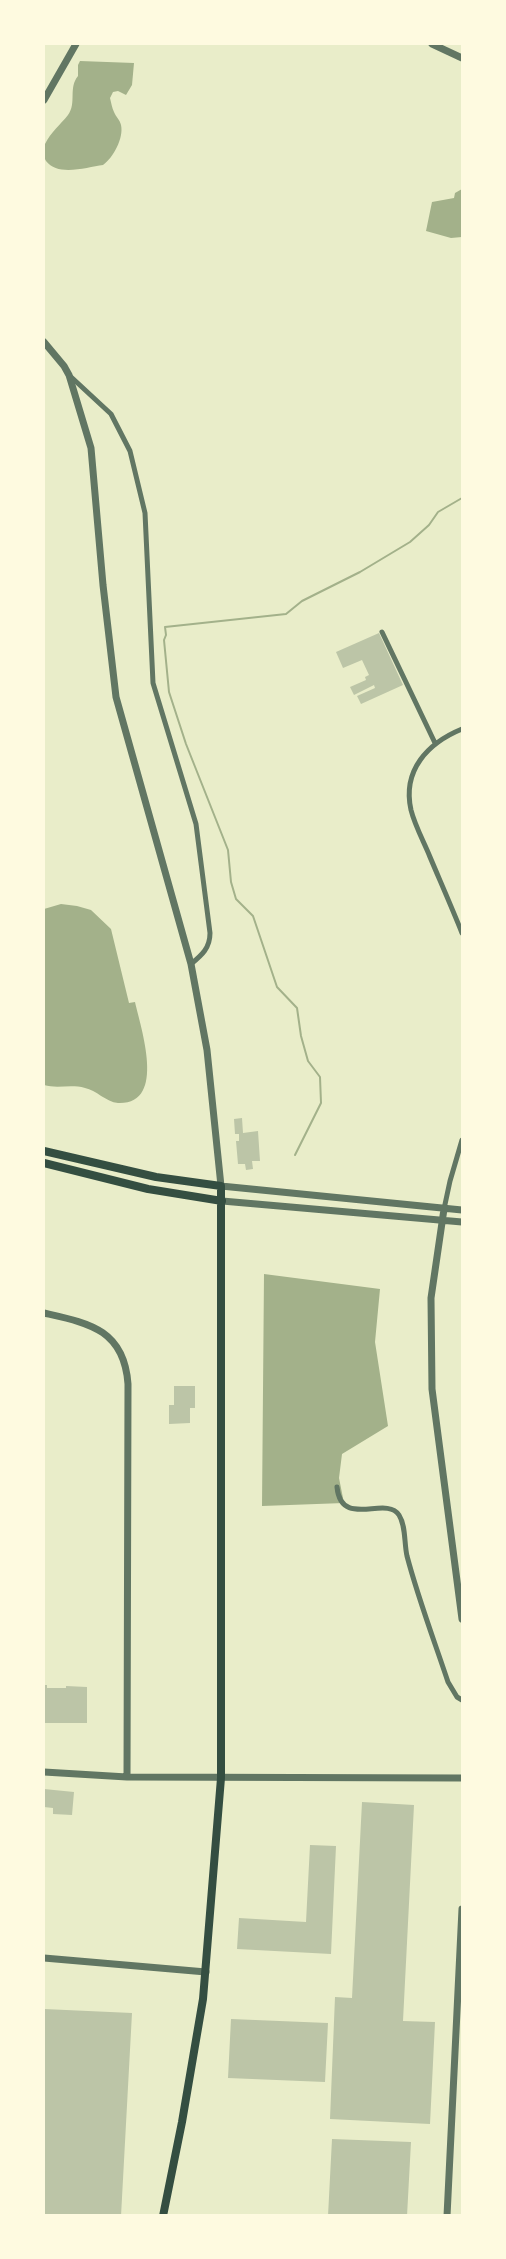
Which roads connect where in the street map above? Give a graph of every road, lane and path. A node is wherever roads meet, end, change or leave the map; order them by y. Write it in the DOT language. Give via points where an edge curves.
graph roads {
  1 [pos="76,44"];
  2 [pos="432,44"];
  3 [pos="462,58"];
  4 [pos="44,99"];
  5 [pos="44,342"];
  6 [pos="69,375"];
  7 [pos="382,632"];
  8 [pos="462,729"];
  9 [pos="435,743"];
  10 [pos="462,933"];
  11 [pos="191,964"];
  12 [pos="462,1140"];
  13 [pos="44,1151"];
  14 [pos="44,1163"];
  15 [pos="221,1186"];
  16 [pos="222,1201"];
  17 [pos="444,1209"];
  18 [pos="462,1210"];
  19 [pos="442,1220"];
  20 [pos="462,1222"];
  21 [pos="44,1312"];
  22 [pos="337,1487"];
  23 [pos="462,1619"];
  24 [pos="462,1700"];
  25 [pos="44,1772"];
  26 [pos="127,1777"];
  27 [pos="221,1778"];
  28 [pos="462,1778"];
  29 [pos="462,1908"];
  30 [pos="44,1958"];
  31 [pos="206,1972"];
  32 [pos="163,2216"];
  33 [pos="447,2216"];
  1 -- 4 [label="street"];
  2 -- 3 [label="street"];
  5 -- 6 [label="street"];
  6 -- 11 [label="street" via="91,448 116,697"];
  6 -- 11 [label="street" via="117,424 130,451 145,513 153,683 195,824 210,933 206,950"];
  7 -- 9 [label="street"];
  8 -- 9 [label="street"];
  9 -- 10 [label="street" via="413,775 411,808"];
  11 -- 15 [label="street" via="207,1050"];
  12 -- 17 [label="street"];
  13 -- 15 [label="main road"];
  14 -- 16 [label="main road" via="148,1189"];
  15 -- 16 [label="main road"];
  15 -- 17 [label="street"];
  16 -- 19 [label="street"];
  16 -- 27 [label="main road"];
  17 -- 18 [label="street"];
  17 -- 19 [label="street"];
  19 -- 20 [label="street"];
  19 -- 23 [label="street" via="431,1298 432,1389"];
  21 -- 26 [label="street" via="102,1331 126,1366"];
  22 -- 24 [label="street" via="341,1501 351,1509 388,1509 400,1516 407,1557 448,1682"];
  25 -- 26 [label="street"];
  26 -- 27 [label="street"];
  27 -- 28 [label="street"];
  27 -- 31 [label="main road"];
  29 -- 33 [label="street"];
  30 -- 31 [label="street"];
  31 -- 32 [label="main road"];
}
